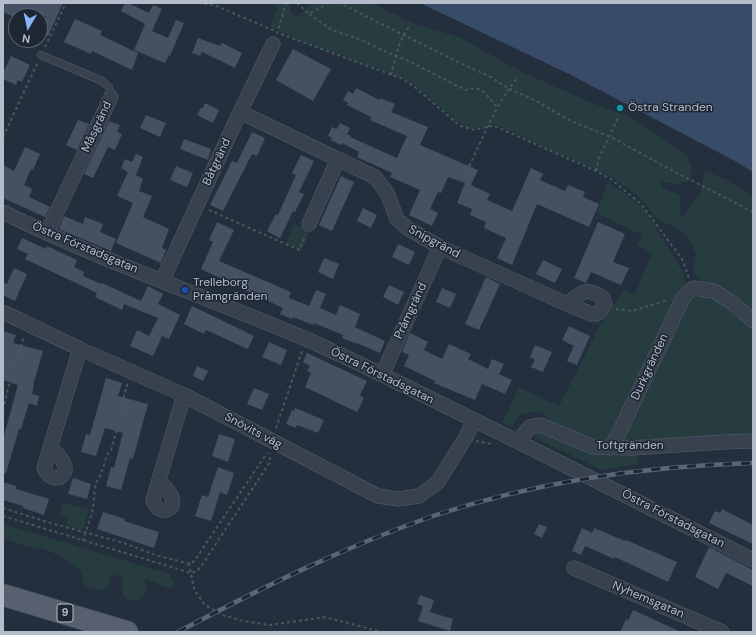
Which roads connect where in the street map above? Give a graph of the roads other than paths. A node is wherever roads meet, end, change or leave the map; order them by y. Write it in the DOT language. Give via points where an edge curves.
graph roads {
  1 [pos="275,38"];
  2 [pos="42,55"];
  3 [pos="111,97"];
  4 [pos="240,112"];
  5 [pos="338,159"];
  6 [pos="3,212"];
  7 [pos="309,224"];
  8 [pos="46,233"];
  9 [pos="440,247"];
  10 [pos="162,281"];
  11 [pos="567,304"];
  12 [pos="3,312"];
  13 [pos="753,320"];
  14 [pos="80,349"];
  15 [pos="382,375"];
  16 [pos="184,395"];
  17 [pos="474,420"];
  18 [pos="518,441"];
  19 [pos="753,441"];
  20 [pos="50,447"];
  21 [pos="610,448"];
  22 [pos="158,481"];
  23 [pos="753,560"];
  24 [pos="574,568"];
  25 [pos="3,595"];
  26 [pos="127,632"];
  27 [pos="722,632"];
  1 -- 4 [label="street, Båtgränd"];
  2 -- 3 [label="lane, Måsgränd" via="102,81 109,87"];
  3 -- 8 [label="street, Måsgränd"];
  4 -- 5 [label="street, Snipgränd"];
  4 -- 10 [label="street, Båtgränd"];
  5 -- 7 [label="street"];
  5 -- 9 [label="street, Snipgränd" via="374,177 387,193 397,219"];
  6 -- 8 [label="street, Östra Förstadsgatan"];
  8 -- 10 [label="street, Östra Förstadsgatan"];
  9 -- 11 [label="street, Snipgränd"];
  9 -- 15 [label="street, Pråmgränd"];
  10 -- 15 [label="street, Östra Förstadsgatan" via="306,340"];
  11 -- 11 [label="street, Snipgränd" via="584,291 594,292 603,298 605,304 599,313 591,314"];
  12 -- 14 [label="street, Snövits väg"];
  13 -- 21 [label="street, Durkgränden" via="714,291 688,293"];
  14 -- 16 [label="street, Snövits väg"];
  14 -- 20 [label="street"];
  15 -- 17 [label="street, Östra Förstadsgatan"];
  16 -- 17 [label="street, Snövits väg" via="378,496 398,499 419,496 438,482"];
  16 -- 22 [label="street"];
  17 -- 18 [label="street, Östra Förstadsgatan"];
  18 -- 21 [label="street, Toftgränden" via="530,427 541,425 593,447"];
  18 -- 23 [label="street, Östra Förstadsgatan"];
  19 -- 21 [label="street, Toftgränden"];
  24 -- 27 [label="street, Nyhemsgatan"];
  25 -- 26 [label="main road, 9"];
}
